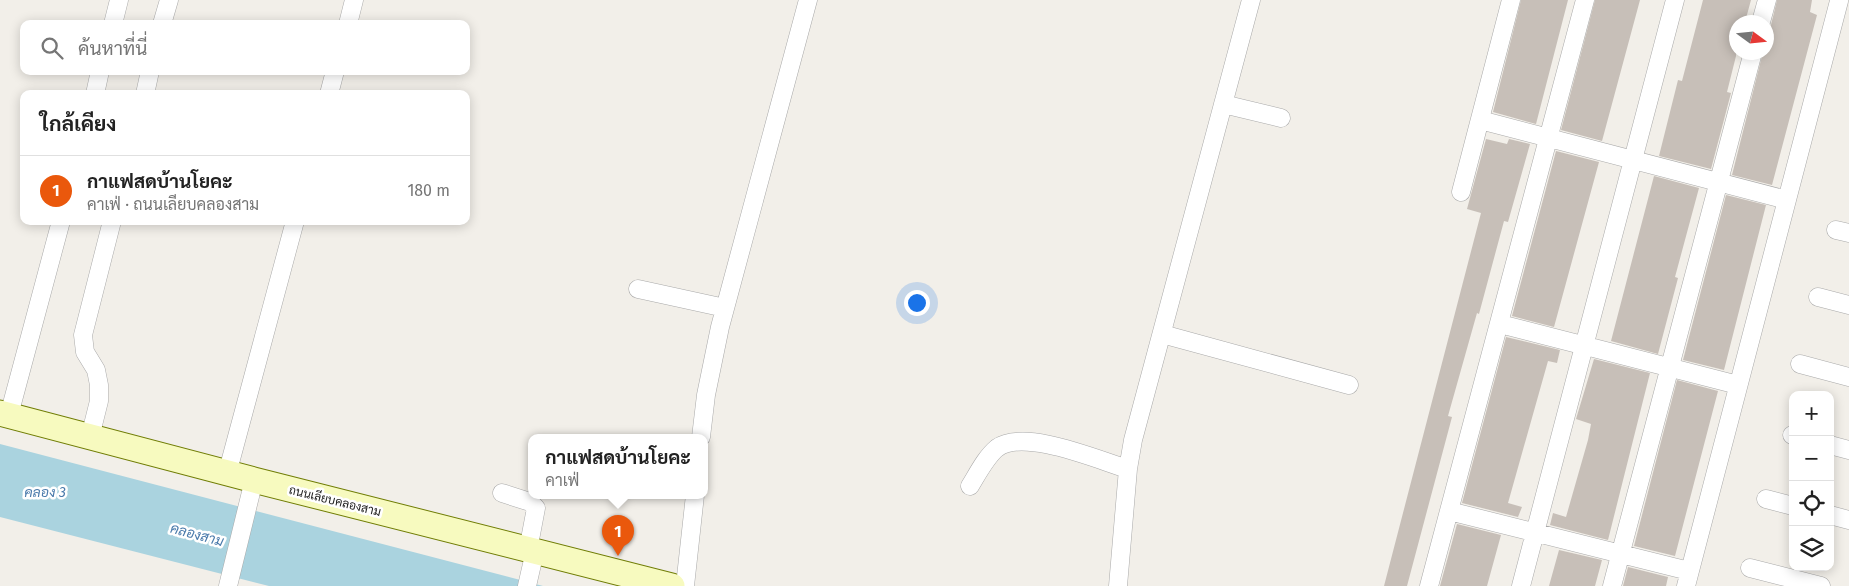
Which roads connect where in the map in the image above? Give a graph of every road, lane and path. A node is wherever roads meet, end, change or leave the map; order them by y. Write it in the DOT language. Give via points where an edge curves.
graph roads {
  1 [pos="119,0"];
  2 [pos="169,0"];
  3 [pos="354,0"];
  4 [pos="808,0"];
  5 [pos="1250,0"];
  6 [pos="1511,0"];
  7 [pos="1585,0"];
  8 [pos="1675,0"];
  9 [pos="1767,0"];
  10 [pos="1841,1"];
  11 [pos="1763,15"];
  12 [pos="114,20"];
  13 [pos="163,20"];
  14 [pos="349,20"];
  15 [pos="1751,60"];
  16 [pos="99,75"];
  17 [pos="149,75"];
  18 [pos="334,75"];
  19 [pos="95,90"];
  20 [pos="145,90"];
  21 [pos="330,90"];
  22 [pos="1223,104"];
  23 [pos="1281,118"];
  24 [pos="1480,120"];
  25 [pos="1549,138"];
  26 [pos="1634,160"];
  27 [pos="1719,182"];
  28 [pos="1461,192"];
  29 [pos="1787,200"];
  30 [pos="60,225"];
  31 [pos="111,225"];
  32 [pos="294,225"];
  33 [pos="638,289"];
  34 [pos="1818,298"];
  35 [pos="1849,306"];
  36 [pos="726,308"];
  37 [pos="1500,324"];
  38 [pos="1162,334"];
  39 [pos="1585,346"];
  40 [pos="1800,364"];
  41 [pos="1670,368"];
  42 [pos="1849,377"];
  43 [pos="1349,385"];
  44 [pos="1738,385"];
  45 [pos="5,414"];
  46 [pos="701,434"];
  47 [pos="90,437"];
  48 [pos="1834,446"];
  49 [pos="1849,450"];
  50 [pos="1128,469"];
  51 [pos="227,474"];
  52 [pos="253,486"];
  53 [pos="970,486"];
  54 [pos="502,493"];
  55 [pos="695,499"];
  56 [pos="1766,499"];
  57 [pos="1789,505"];
  58 [pos="1449,511"];
  59 [pos="1834,516"];
  60 [pos="1849,520"];
  61 [pos="1535,533"];
  62 [pos="532,550"];
  63 [pos="1620,555"];
  64 [pos="1750,568"];
  65 [pos="1688,578"];
  66 [pos="528,583"];
  67 [pos="228,585"];
  68 [pos="672,586"];
  69 [pos="685,586"];
  70 [pos="1118,586"];
  71 [pos="1429,586"];
  72 [pos="1521,586"];
  73 [pos="1612,586"];
  74 [pos="1821,586"];
  1 -- 12 [label="street"];
  2 -- 13 [label="street"];
  3 -- 14 [label="street"];
  4 -- 36 [label="street"];
  5 -- 22 [label="street"];
  6 -- 24 [label="street"];
  7 -- 25 [label="street"];
  8 -- 26 [label="street"];
  9 -- 11 [label="street"];
  10 -- 29 [label="street"];
  15 -- 27 [label="street"];
  16 -- 19 [label="street"];
  17 -- 20 [label="street"];
  18 -- 21 [label="street"];
  22 -- 23 [label="street"];
  22 -- 38 [label="street"];
  24 -- 25 [label="street"];
  24 -- 28 [label="street"];
  25 -- 26 [label="street"];
  25 -- 37 [label="street"];
  26 -- 27 [label="street"];
  26 -- 39 [label="street"];
  27 -- 29 [label="street"];
  27 -- 41 [label="street"];
  29 -- 44 [label="street"];
  30 -- 45 [label="street"];
  31 -- 47 [label="street" via="83,335 85,352 96,370 99,386"];
  32 -- 51 [label="street"];
  33 -- 36 [label="street"];
  34 -- 35 [label="street"];
  36 -- 46 [label="street" via="706,395"];
  37 -- 39 [label="street"];
  37 -- 58 [label="street"];
  38 -- 43 [label="street"];
  38 -- 50 [label="street"];
  39 -- 41 [label="street"];
  39 -- 61 [label="street"];
  40 -- 42 [label="street"];
  41 -- 44 [label="street"];
  41 -- 63 [label="street"];
  44 -- 65 [label="street"];
  45 -- 47 [label="main road, ถนนเลียบคลองสาม"];
  47 -- 51 [label="main road, ถนนเลียบคลองสาม"];
  48 -- 49 [label="street"];
  50 -- 53 [label="street" via="1040,442 1010,441 991,454"];
  50 -- 70 [label="street"];
  51 -- 52 [label="main road, ถนนเลียบคลองสาม"];
  52 -- 62 [label="main road, ถนนเลียบคลองสาม"];
  52 -- 67 [label="street"];
  54 -- 62 [label="street" via="530,502 536,508"];
  55 -- 69 [label="street"];
  56 -- 57 [label="street"];
  58 -- 61 [label="street"];
  58 -- 71 [label="street"];
  59 -- 60 [label="street"];
  61 -- 63 [label="street"];
  61 -- 72 [label="street"];
  62 -- 66 [label="street"];
  62 -- 68 [label="main road, ถนนเลียบคลองสาม"];
  63 -- 65 [label="street"];
  63 -- 73 [label="street"];
  64 -- 74 [label="street"];
}
